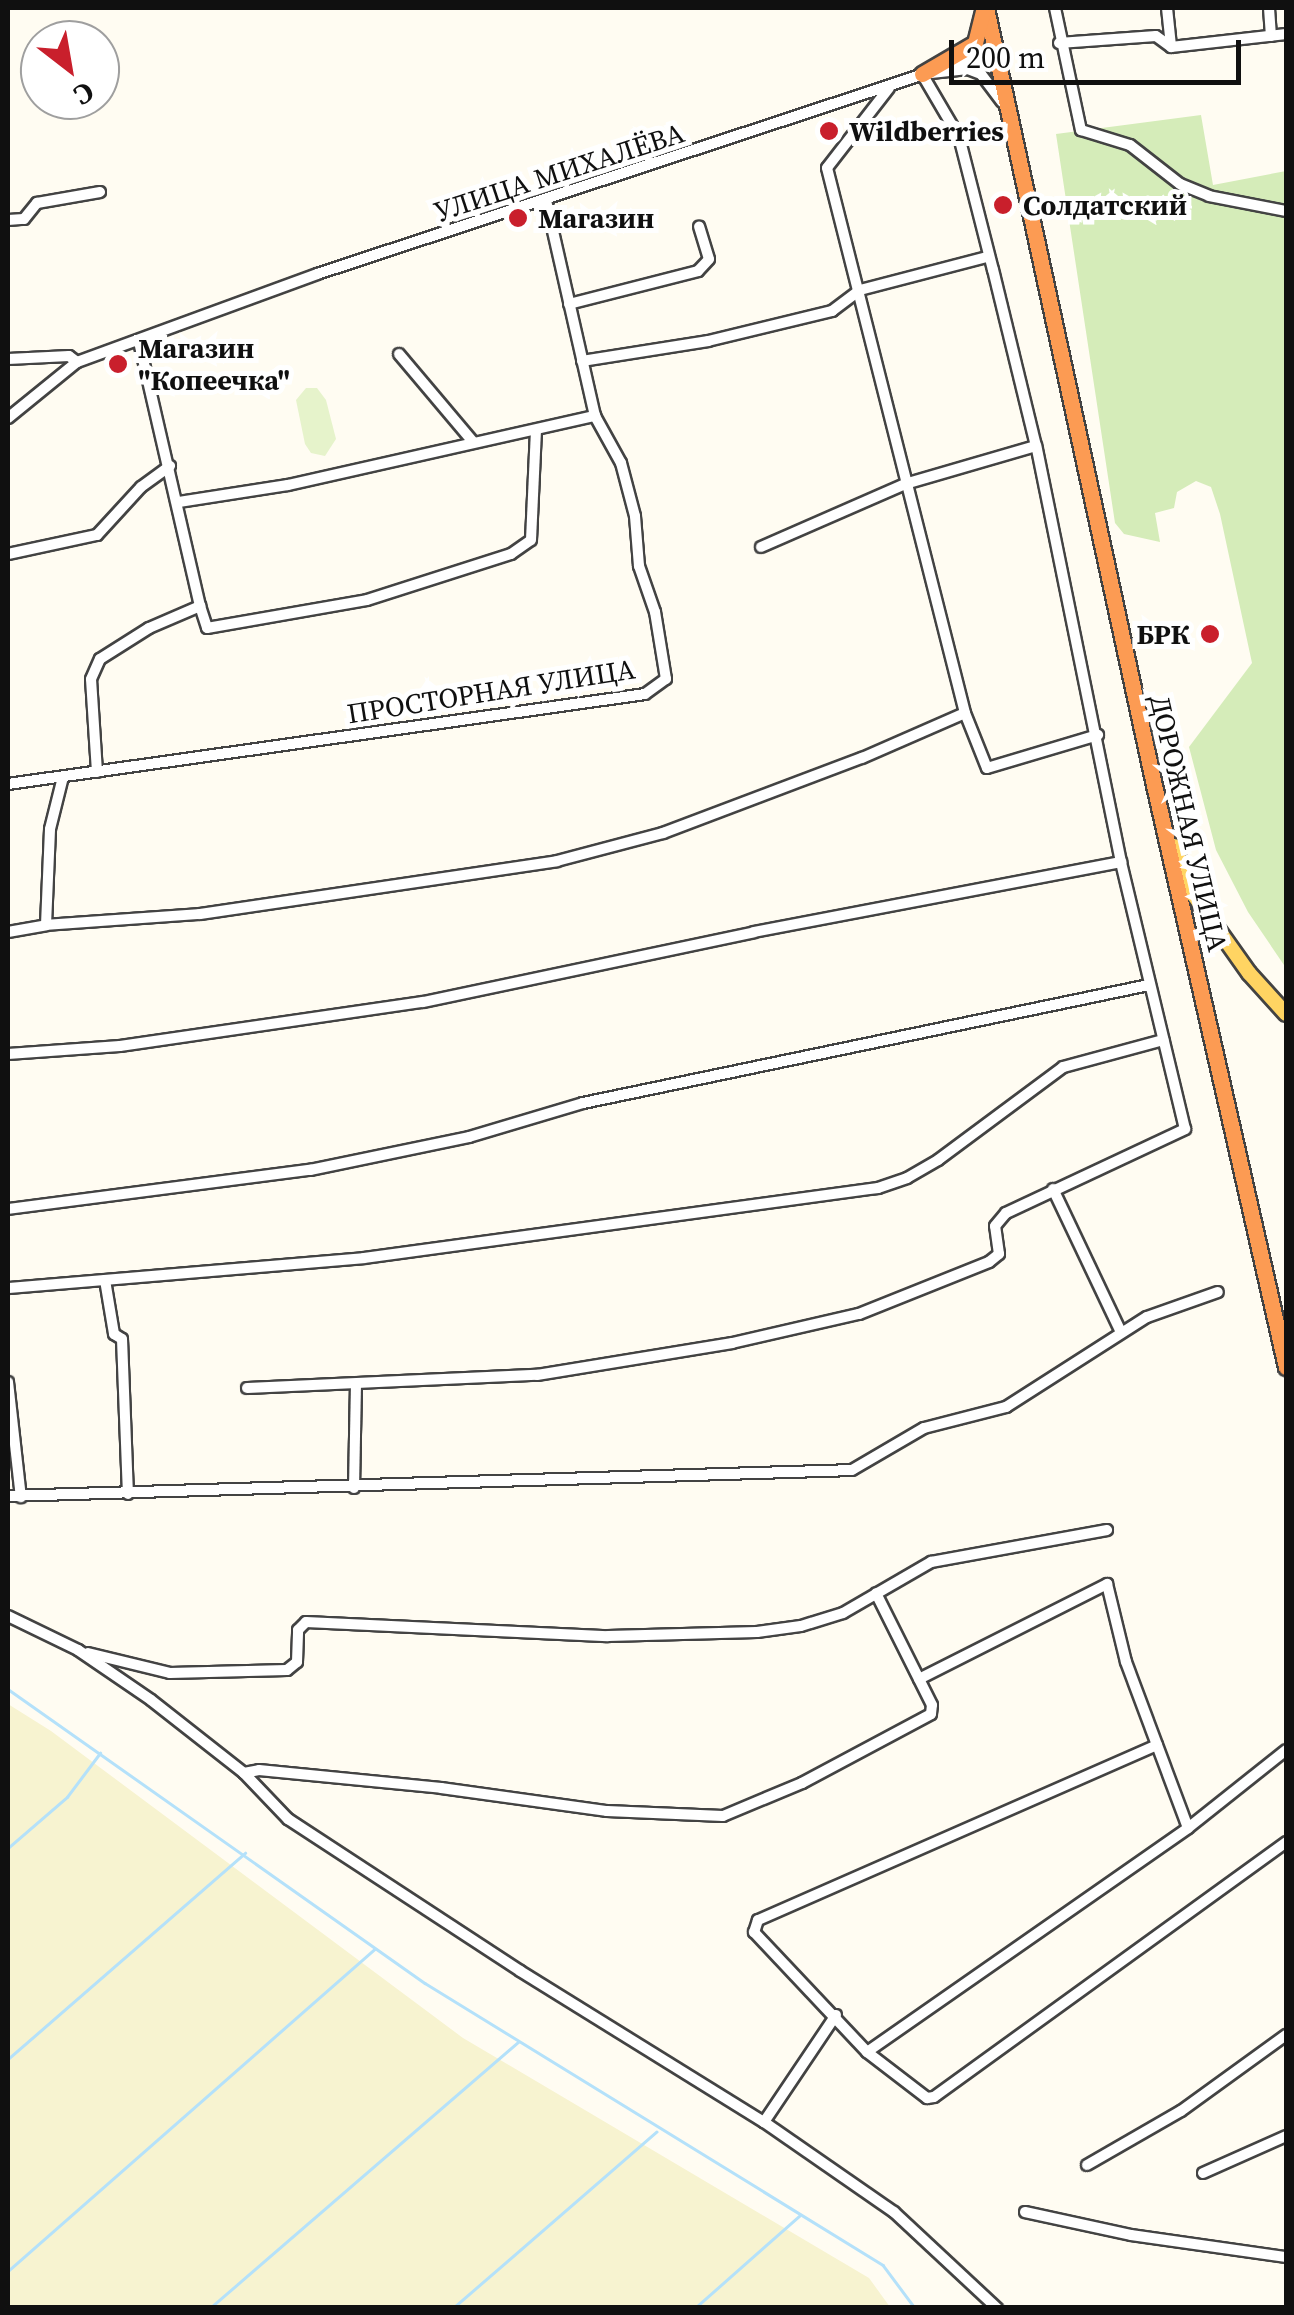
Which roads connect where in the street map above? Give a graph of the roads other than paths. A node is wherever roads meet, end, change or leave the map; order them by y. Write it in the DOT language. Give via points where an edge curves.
graph roads {
  1 [pos="985,8"];
  2 [pos="1054,8"];
  3 [pos="1167,8"];
  4 [pos="1269,8"];
  5 [pos="1286,34"];
  6 [pos="1271,36"];
  7 [pos="1060,43"];
  8 [pos="1171,47"];
  9 [pos="994,52"];
  10 [pos="922,74"];
  11 [pos="889,87"];
  12 [pos="1007,110"];
  13 [pos="100,192"];
  14 [pos="546,200"];
  15 [pos="1286,210"];
  16 [pos="8,220"];
  17 [pos="699,227"];
  18 [pos="987,257"];
  19 [pos="860,290"];
  20 [pos="569,304"];
  21 [pos="140,342"];
  22 [pos="400,354"];
  23 [pos="9,356"];
  24 [pos="582,361"];
  25 [pos="78,362"];
  26 [pos="594,416"];
  27 [pos="8,418"];
  28 [pos="536,431"];
  29 [pos="473,442"];
  30 [pos="1036,446"];
  31 [pos="170,466"];
  32 [pos="906,484"];
  33 [pos="179,502"];
  34 [pos="761,548"];
  35 [pos="8,554"];
  36 [pos="200,606"];
  37 [pos="964,713"];
  38 [pos="1098,735"];
  39 [pos="97,772"];
  40 [pos="63,777"];
  41 [pos="8,784"];
  42 [pos="1154,785"];
  43 [pos="1121,862"];
  44 [pos="46,924"];
  45 [pos="8,932"];
  46 [pos="1149,985"];
  47 [pos="1286,1014"];
  48 [pos="1163,1040"];
  49 [pos="8,1054"];
  50 [pos="1053,1189"];
  51 [pos="8,1209"];
  52 [pos="105,1280"];
  53 [pos="8,1288"];
  54 [pos="1218,1292"];
  55 [pos="1121,1332"];
  56 [pos="1286,1362"];
  57 [pos="8,1382"];
  58 [pos="356,1386"];
  59 [pos="247,1388"];
  60 [pos="354,1488"];
  61 [pos="128,1494"];
  62 [pos="8,1496"];
  63 [pos="21,1497"];
  64 [pos="1107,1530"];
  65 [pos="876,1593"];
  66 [pos="8,1616"];
  67 [pos="78,1650"];
  68 [pos="919,1679"];
  69 [pos="1157,1745"];
  70 [pos="1286,1750"];
  71 [pos="244,1773"];
  72 [pos="1188,1828"];
  73 [pos="1286,1842"];
  74 [pos="836,2016"];
  75 [pos="1286,2035"];
  76 [pos="867,2052"];
  77 [pos="764,2122"];
  78 [pos="1286,2136"];
  79 [pos="1087,2166"];
  80 [pos="1202,2173"];
  81 [pos="1025,2212"];
  82 [pos="1286,2257"];
  83 [pos="997,2308"];
  1 -- 9 [label="highway, ДОРОЖНАЯ УЛИЦА"];
  1 -- 10 [label="highway" via="975,43"];
  2 -- 7 [label="street"];
  3 -- 8 [label="street"];
  4 -- 6 [label="street"];
  5 -- 6 [label="street"];
  6 -- 8 [label="street"];
  7 -- 8 [label="street" via="1156,36"];
  7 -- 15 [label="street" via="1081,130 1130,145 1180,184 1209,196"];
  9 -- 10 [label="street, УЛИЦА МИХАЛЁВА"];
  9 -- 12 [label="highway, ДОРОЖНАЯ УЛИЦА"];
  10 -- 11 [label="street, УЛИЦА МИХАЛЁВА"];
  10 -- 12 [label="street" via="980,74"];
  10 -- 18 [label="street" via="959,137"];
  11 -- 14 [label="street, УЛИЦА МИХАЛЁВА"];
  11 -- 19 [label="street" via="827,168"];
  12 -- 42 [label="highway, ДОРОЖНАЯ УЛИЦА"];
  13 -- 16 [label="street" via="37,203 24,219"];
  14 -- 20 [label="street, ПРОСТОРНАЯ УЛИЦА"];
  14 -- 21 [label="street, УЛИЦА МИХАЛЁВА" via="316,274"];
  17 -- 20 [label="street" via="709,259 698,270"];
  18 -- 19 [label="street"];
  18 -- 30 [label="street"];
  19 -- 24 [label="street" via="832,311 708,341"];
  19 -- 32 [label="street"];
  20 -- 24 [label="street, ПРОСТОРНАЯ УЛИЦА"];
  21 -- 25 [label="street, УЛИЦА МИХАЛЁВА"];
  21 -- 31 [label="street"];
  22 -- 29 [label="street"];
  23 -- 25 [label="street" via="69,356"];
  24 -- 26 [label="street, ПРОСТОРНАЯ УЛИЦА"];
  25 -- 27 [label="street"];
  26 -- 28 [label="street"];
  26 -- 39 [label="street, ПРОСТОРНАЯ УЛИЦА" via="621,463 666,679 645,694"];
  28 -- 29 [label="street"];
  28 -- 36 [label="street" via="531,540 512,554 367,600 207,628"];
  29 -- 33 [label="street" via="288,485"];
  30 -- 32 [label="street"];
  30 -- 38 [label="street"];
  31 -- 33 [label="street"];
  31 -- 35 [label="street" via="97,536"];
  32 -- 34 [label="street"];
  32 -- 37 [label="street"];
  33 -- 36 [label="street"];
  36 -- 39 [label="street" via="100,660 91,679"];
  37 -- 38 [label="street" via="987,768"];
  37 -- 44 [label="street" via="664,833 556,860 200,914"];
  38 -- 43 [label="street"];
  39 -- 40 [label="street, ПРОСТОРНАЯ УЛИЦА"];
  40 -- 41 [label="street, ПРОСТОРНАЯ УЛИЦА"];
  40 -- 44 [label="street" via="50,830"];
  42 -- 47 [label="main road" via="1194,894"];
  42 -- 56 [label="highway, ДОРОЖНАЯ УЛИЦА"];
  43 -- 46 [label="street"];
  43 -- 49 [label="street" via="423,1002 120,1046"];
  44 -- 45 [label="street"];
  46 -- 48 [label="street"];
  46 -- 51 [label="street" via="583,1104 469,1138 310,1170"];
  48 -- 50 [label="street" via="1185,1129"];
  48 -- 52 [label="street" via="1063,1067 938,1160 878,1188 364,1258"];
  50 -- 55 [label="street"];
  50 -- 58 [label="street" via="999,1219 999,1254 989,1262 859,1314 732,1344 538,1375"];
  52 -- 53 [label="street"];
  52 -- 61 [label="street" via="114,1334 122,1339"];
  54 -- 55 [label="street"];
  55 -- 60 [label="street" via="1006,1407 924,1428 852,1470"];
  57 -- 63 [label="street"];
  58 -- 59 [label="street"];
  58 -- 60 [label="street"];
  60 -- 61 [label="street"];
  61 -- 63 [label="street"];
  62 -- 63 [label="street"];
  64 -- 65 [label="street" via="931,1562"];
  65 -- 67 [label="street" via="844,1613 757,1632 608,1636 306,1622 298,1630 296,1662 286,1670 170,1674"];
  65 -- 68 [label="street"];
  66 -- 67 [label="street"];
  67 -- 71 [label="street"];
  68 -- 69 [label="street" via="1107,1584"];
  68 -- 71 [label="street" via="931,1714 786,1791 723,1816 607,1811 423,1786"];
  69 -- 72 [label="street"];
  69 -- 74 [label="street" via="758,1920 754,1932"];
  70 -- 72 [label="street"];
  71 -- 77 [label="street" via="288,1819"];
  72 -- 76 [label="street"];
  73 -- 76 [label="street" via="934,2097 926,2098"];
  74 -- 76 [label="street"];
  74 -- 77 [label="street"];
  75 -- 79 [label="street" via="1180,2111"];
  77 -- 83 [label="street" via="894,2212"];
  78 -- 80 [label="street"];
  81 -- 82 [label="street"];
}
